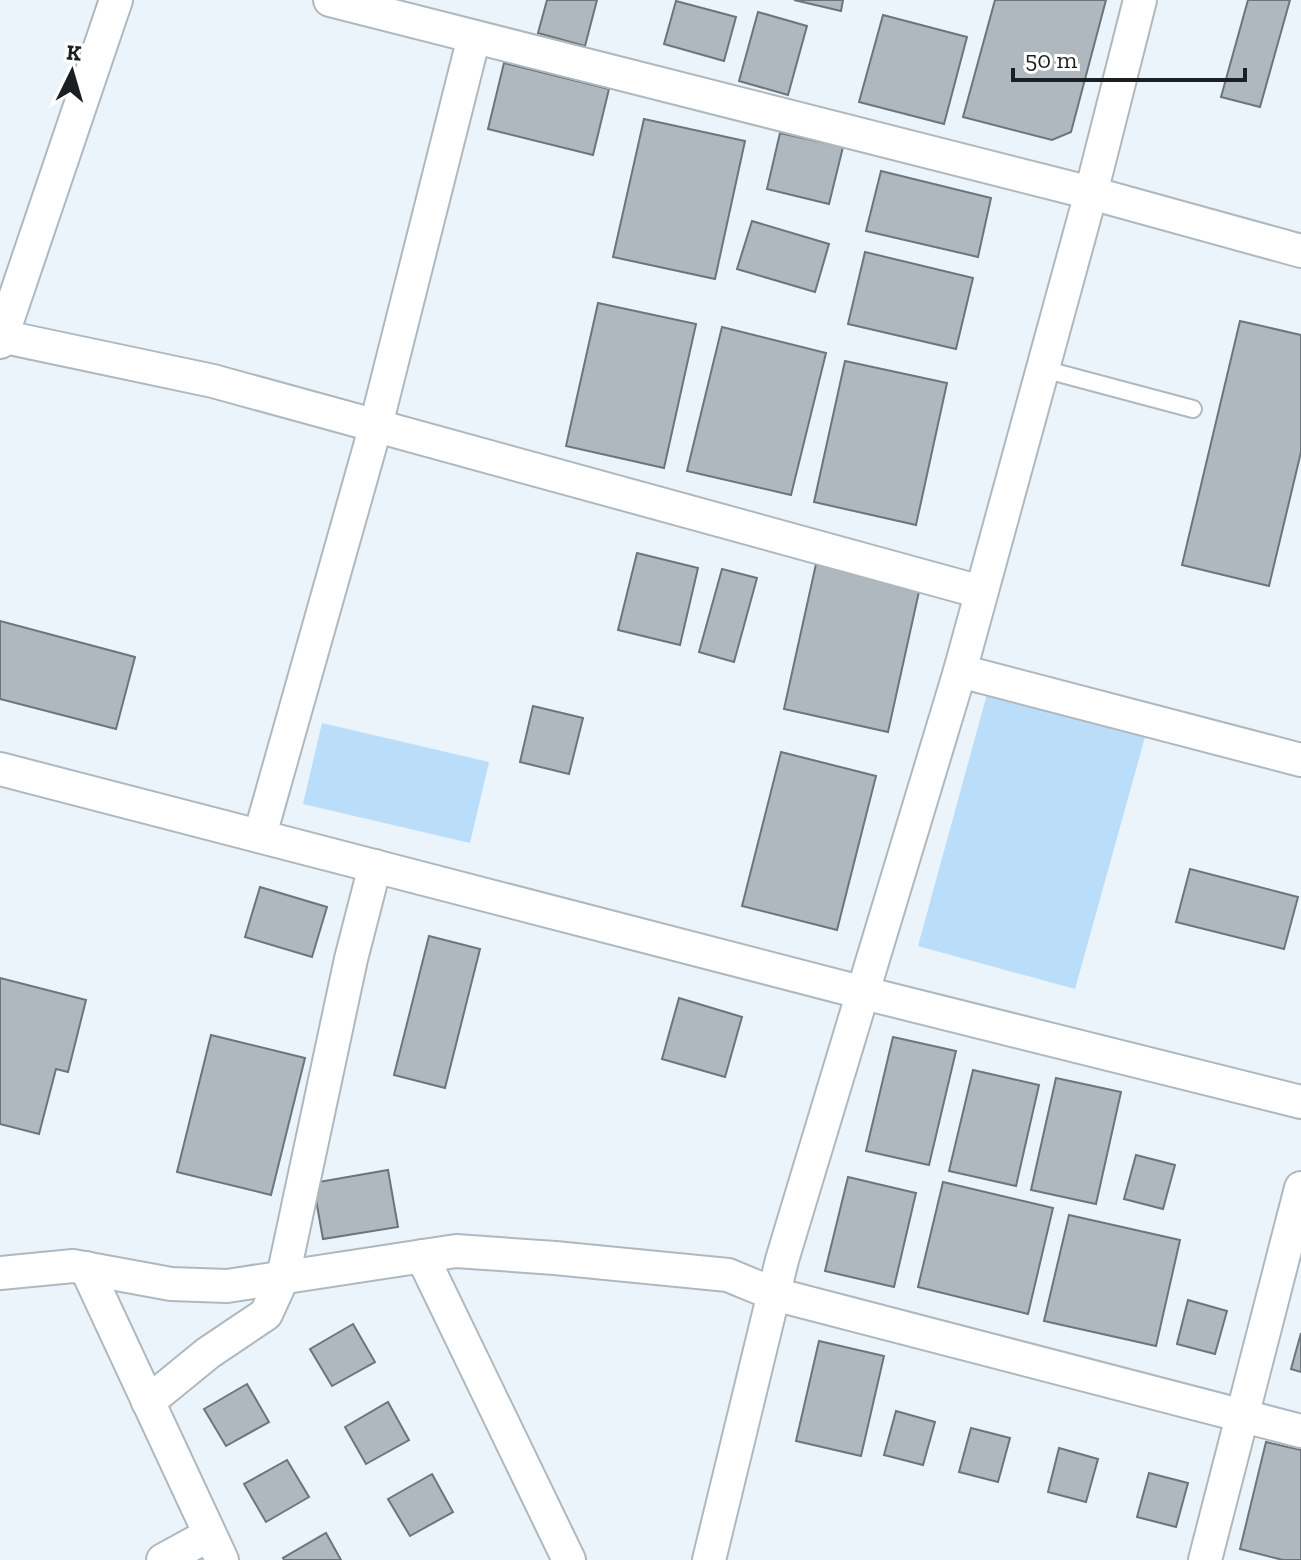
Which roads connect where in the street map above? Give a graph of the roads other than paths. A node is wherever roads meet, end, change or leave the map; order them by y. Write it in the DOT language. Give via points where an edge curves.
graph roads {
  1 [pos="116,0"];
  2 [pos="330,0"];
  3 [pos="1140,0"];
  4 [pos="374,5"];
  5 [pos="474,37"];
  6 [pos="1091,193"];
  7 [pos="1301,251"];
  8 [pos="1,338"];
  9 [pos="1043,369"];
  10 [pos="1193,409"];
  11 [pos="376,425"];
  12 [pos="981,592"];
  13 [pos="960,671"];
  14 [pos="1301,760"];
  15 [pos="0,769"];
  16 [pos="260,835"];
  17 [pos="375,866"];
  18 [pos="864,993"];
  19 [pos="1301,1102"];
  20 [pos="1301,1188"];
  21 [pos="422,1256"];
  22 [pos="86,1268"];
  23 [pos="0,1273"];
  24 [pos="283,1277"];
  25 [pos="774,1294"];
  26 [pos="148,1402"];
  27 [pos="1243,1417"];
  28 [pos="1301,1431"];
  29 [pos="215,1548"];
  30 [pos="163,1560"];
  31 [pos="569,1560"];
  32 [pos="709,1560"];
  33 [pos="1205,1560"];
  1 -- 8 [label="street"];
  2 -- 4 [label="street"];
  3 -- 6 [label="street"];
  4 -- 5 [label="street"];
  5 -- 6 [label="street"];
  5 -- 11 [label="street"];
  6 -- 7 [label="street"];
  6 -- 9 [label="street"];
  8 -- 11 [label="street" via="213,381"];
  9 -- 10 [label="lane"];
  9 -- 12 [label="street"];
  11 -- 12 [label="street"];
  11 -- 16 [label="street"];
  12 -- 13 [label="street"];
  13 -- 14 [label="street"];
  13 -- 18 [label="street"];
  15 -- 16 [label="street"];
  16 -- 17 [label="street"];
  17 -- 18 [label="street"];
  17 -- 24 [label="street"];
  18 -- 19 [label="street"];
  18 -- 25 [label="street"];
  20 -- 27 [label="street"];
  21 -- 24 [label="street"];
  21 -- 25 [label="street" via="456,1251 728,1275"];
  21 -- 31 [label="street"];
  22 -- 23 [label="street"];
  22 -- 24 [label="street" via="171,1284 227,1286"];
  22 -- 26 [label="street"];
  24 -- 26 [label="street" via="266,1314"];
  25 -- 27 [label="street"];
  25 -- 32 [label="street"];
  26 -- 29 [label="street"];
  27 -- 28 [label="street"];
  27 -- 33 [label="street"];
  29 -- 30 [label="street"];
}
